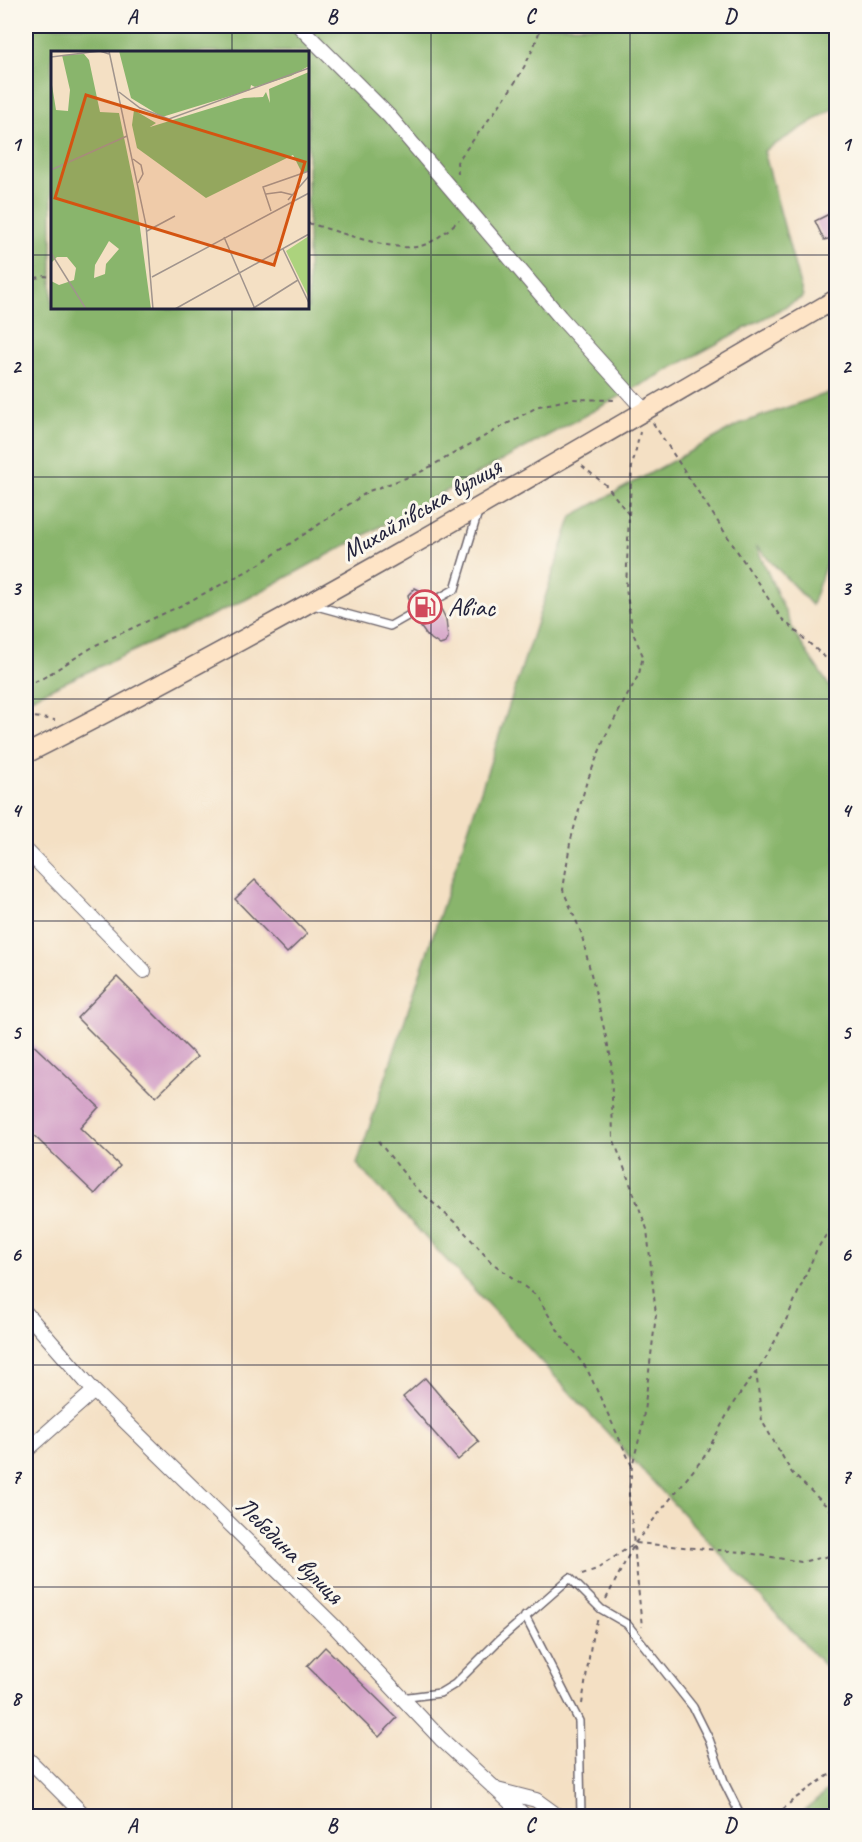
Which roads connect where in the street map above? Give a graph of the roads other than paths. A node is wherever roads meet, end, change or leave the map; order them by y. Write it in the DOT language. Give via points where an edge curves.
graph roads {
  1 [pos="299,26"];
  2 [pos="837,299"];
  3 [pos="641,407"];
  4 [pos="480,504"];
  5 [pos="308,604"];
  6 [pos="26,754"];
  7 [pos="26,850"];
  8 [pos="144,971"];
  9 [pos="26,1313"];
  10 [pos="94,1391"];
  11 [pos="26,1451"];
  12 [pos="525,1616"];
  13 [pos="402,1698"];
  14 [pos="26,1757"];
  15 [pos="495,1789"];
  16 [pos="85,1816"];
  17 [pos="525,1816"];
  18 [pos="558,1816"];
  19 [pos="581,1816"];
  20 [pos="741,1816"];
  1 -- 3 [label="street" via="389,116"];
  2 -- 3 [label="main road, Михайлівська вулиця"];
  3 -- 4 [label="main road, Михайлівська вулиця"];
  4 -- 5 [label="main road, Михайлівська вулиця"];
  4 -- 5 [label="lane" via="455,589 390,626"];
  5 -- 6 [label="main road, Михайлівська вулиця"];
  7 -- 8 [label="street"];
  9 -- 10 [label="street, Лебедина вулиця"];
  10 -- 11 [label="street"];
  10 -- 13 [label="street, Лебедина вулиця"];
  12 -- 13 [label="lane" via="455,1684 440,1693"];
  12 -- 19 [label="lane" via="579,1721"];
  12 -- 20 [label="lane" via="570,1578 601,1609 627,1624 693,1707"];
  13 -- 15 [label="street, Лебедина вулиця"];
  14 -- 16 [label="street"];
  15 -- 17 [label="street, Лебедина вулиця"];
  15 -- 18 [label="street" via="536,1800"];
}
